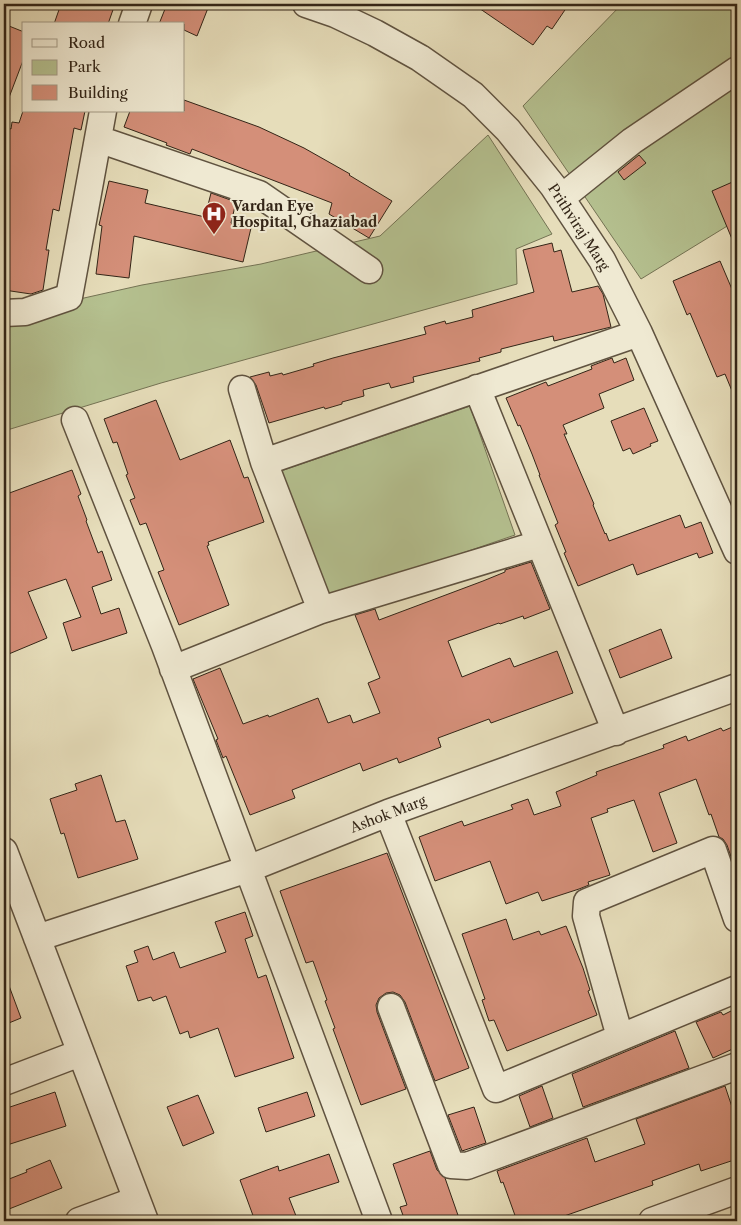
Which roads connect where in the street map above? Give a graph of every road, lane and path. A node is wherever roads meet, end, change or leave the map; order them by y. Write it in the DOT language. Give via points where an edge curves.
graph roads {
  1 [pos="140,4"];
  2 [pos="306,4"];
  3 [pos="354,13"];
  4 [pos="133,22"];
  5 [pos="737,70"];
  6 [pos="103,112"];
  7 [pos="98,140"];
  8 [pos="561,198"];
  9 [pos="369,270"];
  10 [pos="4,313"];
  11 [pos="639,333"];
  12 [pos="477,388"];
  13 [pos="242,389"];
  14 [pos="75,420"];
  15 [pos="264,462"];
  16 [pos="539,544"];
  17 [pos="737,551"];
  18 [pos="321,610"];
  19 [pos="173,669"];
  20 [pos="737,687"];
  21 [pos="616,732"];
  22 [pos="388,813"];
  23 [pos="4,851"];
  24 [pos="248,869"];
  25 [pos="737,919"];
  26 [pos="37,938"];
  27 [pos="737,989"];
  28 [pos="392,1007"];
  29 [pos="620,1037"];
  30 [pos="80,1052"];
  31 [pos="737,1066"];
  32 [pos="4,1082"];
  33 [pos="737,1190"];
  34 [pos="140,1211"];
  35 [pos="79,1221"];
  36 [pos="379,1221"];
  37 [pos="652,1221"];
  1 -- 4 [label="street"];
  2 -- 3 [label="street, Prithviraj Marg" via="335,14"];
  3 -- 8 [label="street, Prithviraj Marg" via="473,95 508,130"];
  5 -- 8 [label="street" via="632,141"];
  6 -- 7 [label="street"];
  7 -- 9 [label="street" via="259,194"];
  7 -- 10 [label="street" via="69,297 25,312"];
  8 -- 11 [label="street, Prithviraj Marg" via="602,260"];
  11 -- 12 [label="street"];
  11 -- 17 [label="street, Prithviraj Marg"];
  12 -- 15 [label="street"];
  12 -- 16 [label="street"];
  13 -- 15 [label="street"];
  14 -- 19 [label="street"];
  15 -- 18 [label="street"];
  16 -- 18 [label="street"];
  16 -- 21 [label="street"];
  18 -- 19 [label="street"];
  19 -- 24 [label="street"];
  20 -- 21 [label="street, Ashok Marg"];
  21 -- 22 [label="street, Ashok Marg"];
  22 -- 24 [label="street, Ashok Marg"];
  22 -- 29 [label="street" via="496,1089"];
  23 -- 26 [label="street"];
  24 -- 26 [label="street, Ashok Marg"];
  24 -- 36 [label="street"];
  25 -- 29 [label="street" via="712,850 588,902 586,916"];
  26 -- 30 [label="street"];
  27 -- 29 [label="street"];
  28 -- 31 [label="street" via="450,1165 467,1166"];
  30 -- 32 [label="street"];
  30 -- 34 [label="street"];
  33 -- 37 [label="street"];
  34 -- 35 [label="street"];
}
